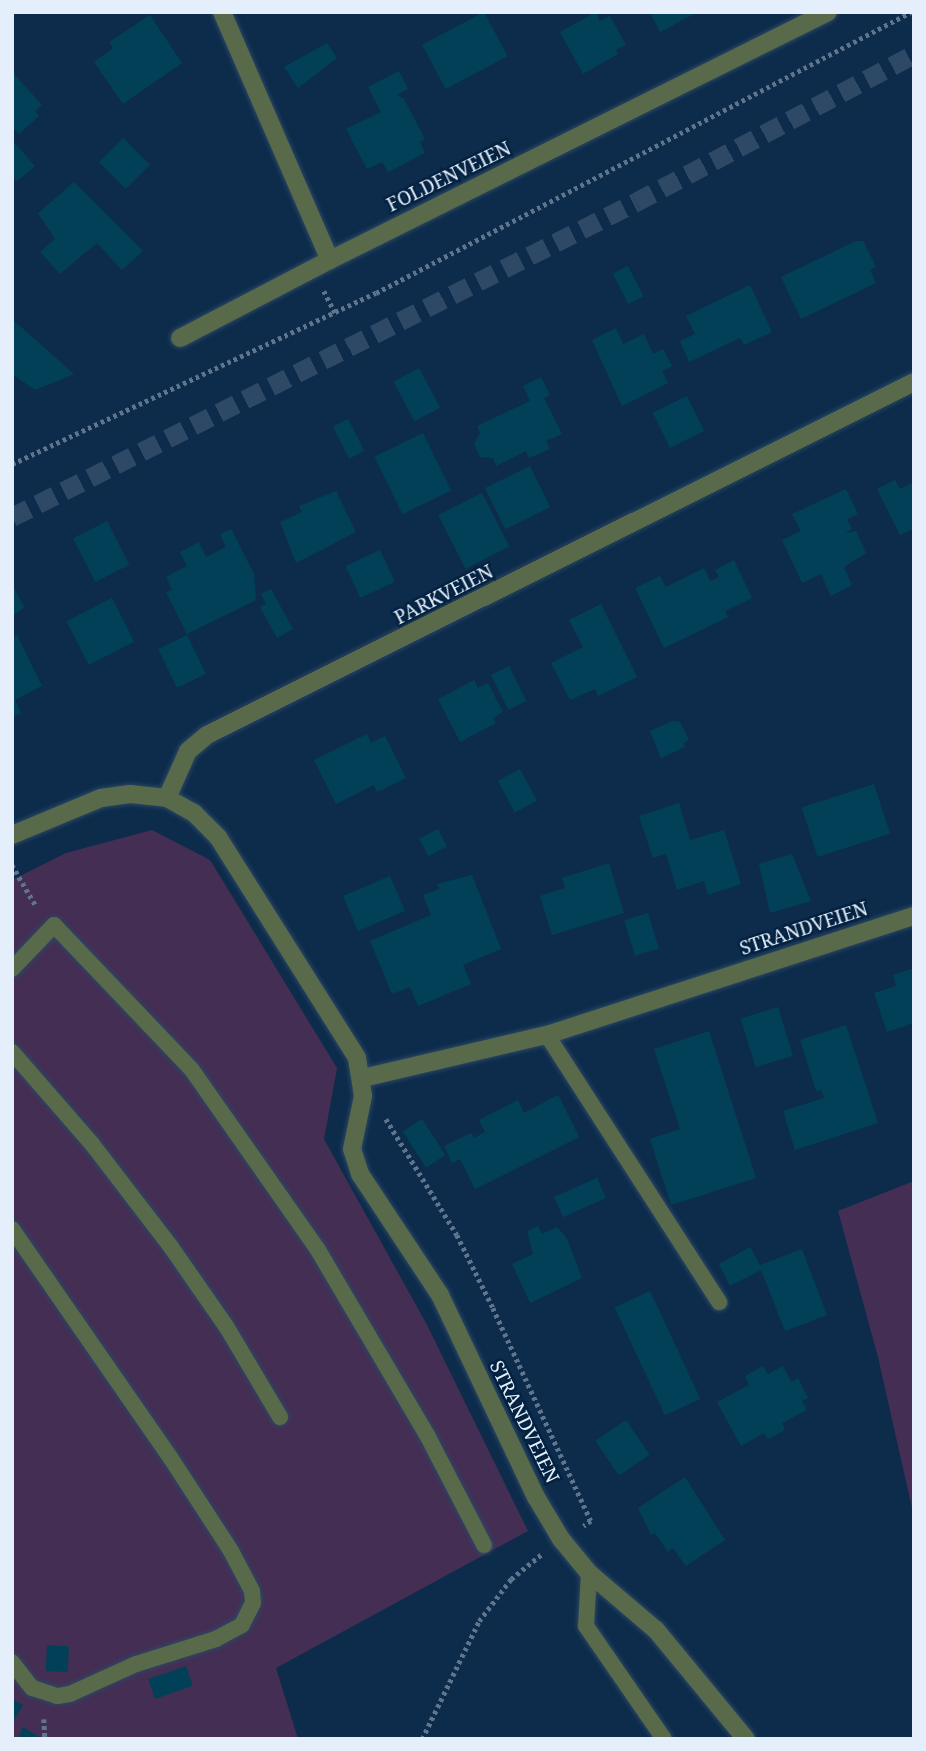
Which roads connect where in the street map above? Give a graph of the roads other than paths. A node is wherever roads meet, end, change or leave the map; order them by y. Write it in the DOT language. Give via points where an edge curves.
graph roads {
  1 [pos="222,12"];
  2 [pos="828,12"];
  3 [pos="330,260"];
  4 [pos="180,338"];
  5 [pos="914,382"];
  6 [pos="167,799"];
  7 [pos="12,835"];
  8 [pos="914,916"];
  9 [pos="12,969"];
  10 [pos="547,1035"];
  11 [pos="12,1052"];
  12 [pos="363,1087"];
  13 [pos="12,1228"];
  14 [pos="719,1302"];
  15 [pos="280,1417"];
  16 [pos="484,1545"];
  17 [pos="589,1573"];
  18 [pos="12,1662"];
  19 [pos="664,1739"];
  20 [pos="746,1739"];
  1 -- 3 [label="street"];
  2 -- 3 [label="street, FOLDENVEIEN"];
  3 -- 4 [label="street, FOLDENVEIEN"];
  5 -- 6 [label="street, PARKVEIEN" via="207,735 188,751"];
  6 -- 7 [label="street" via="130,794 101,798"];
  6 -- 12 [label="street" via="194,813 218,837 344,1035"];
  8 -- 10 [label="street, STRANDVEIEN"];
  9 -- 16 [label="lane" via="54,925 192,1070 276,1185 427,1436"];
  10 -- 12 [label="street, STRANDVEIEN"];
  10 -- 14 [label="lane"];
  11 -- 15 [label="lane" via="92,1144 171,1247"];
  12 -- 17 [label="street, STRANDVEIEN" via="352,1149 360,1174 440,1295 536,1497 561,1539"];
  13 -- 18 [label="lane" via="231,1551 252,1591 253,1603 242,1625 216,1639 136,1664 70,1694 57,1696 32,1688"];
  17 -- 19 [label="lane" via="586,1626"];
  17 -- 20 [label="street, STRANDVEIEN" via="656,1630"];
}
